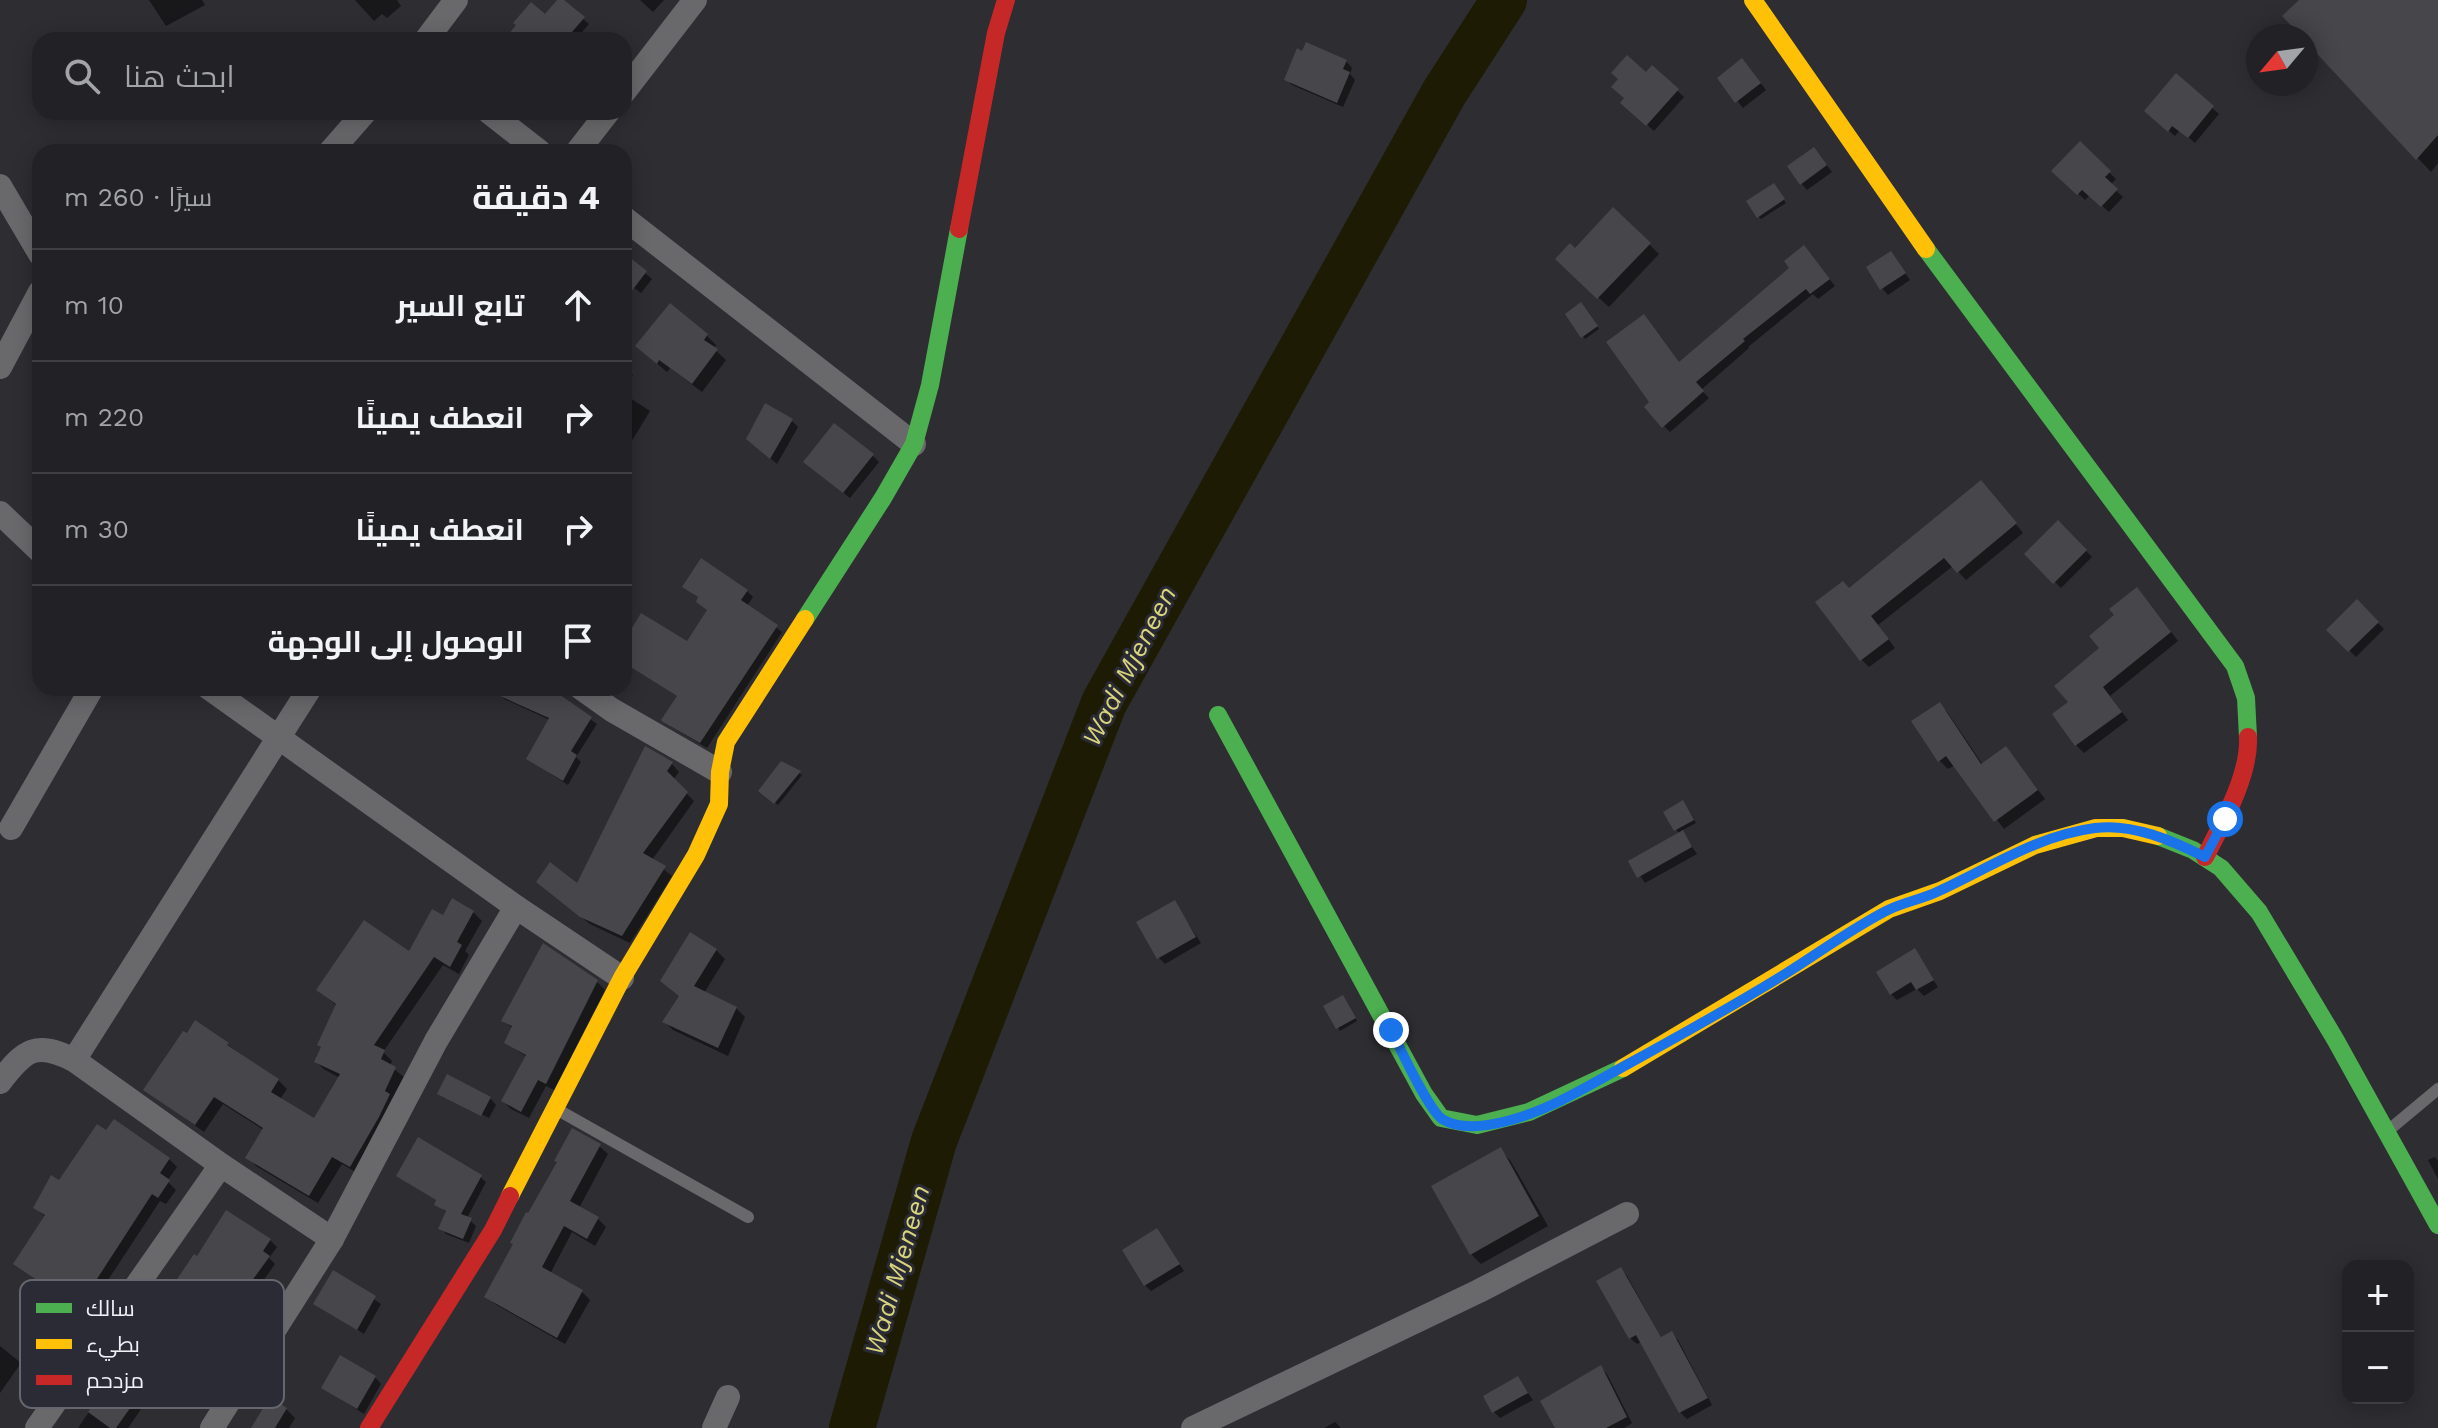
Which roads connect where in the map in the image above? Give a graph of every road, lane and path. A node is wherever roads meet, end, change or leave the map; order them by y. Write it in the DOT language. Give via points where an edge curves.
graph roads {
  1 [pos="456,0"];
  2 [pos="695,0"];
  3 [pos="1006,0"];
  4 [pos="1753,0"];
  5 [pos="432,32"];
  6 [pos="632,82"];
  7 [pos="358,120"];
  8 [pos="499,120"];
  9 [pos="602,120"];
  10 [pos="337,144"];
  11 [pos="530,144"];
  12 [pos="583,144"];
  13 [pos="0,186"];
  14 [pos="632,224"];
  15 [pos="32,240"];
  16 [pos="32,307"];
  17 [pos="0,367"];
  18 [pos="914,444"];
  19 [pos="0,513"];
  20 [pos="32,543"];
  21 [pos="87,696"];
  22 [pos="221,696"];
  23 [pos="305,696"];
  24 [pos="592,696"];
  25 [pos="1218,715"];
  26 [pos="280,736"];
  27 [pos="720,772"];
  28 [pos="11,828"];
  29 [pos="2205,857"];
  30 [pos="516,907"];
  31 [pos="622,978"];
  32 [pos="74,1060"];
  33 [pos="0,1082"];
  34 [pos="2438,1089"];
  35 [pos="555,1109"];
  36 [pos="2387,1131"];
  37 [pos="221,1165"];
  38 [pos="1627,1214"];
  39 [pos="748,1217"];
  40 [pos="2438,1225"];
  41 [pos="332,1239"];
  42 [pos="141,1280"];
  43 [pos="284,1315"];
  44 [pos="728,1397"];
  45 [pos="51,1408"];
  46 [pos="225,1408"];
  47 [pos="375,1426"];
  48 [pos="37,1428"];
  49 [pos="212,1428"];
  50 [pos="714,1428"];
  51 [pos="1193,1428"];
  1 -- 5 [label="street"];
  2 -- 6 [label="street"];
  3 -- 18 [label="street"];
  4 -- 29 [label="street" via="1925,248 2235,666 2246,698 2249,753"];
  7 -- 10 [label="street"];
  8 -- 11 [label="street"];
  9 -- 12 [label="street"];
  13 -- 15 [label="street"];
  14 -- 18 [label="street"];
  16 -- 17 [label="street"];
  18 -- 27 [label="street" via="726,742"];
  19 -- 20 [label="street"];
  21 -- 28 [label="street"];
  22 -- 26 [label="street"];
  23 -- 26 [label="street"];
  24 -- 27 [label="street"];
  25 -- 29 [label="street" via="1423,1091 1441,1118 1458,1125 1506,1121 1587,1087 1729,1008 1889,909 2048,841 2115,828 2177,843"];
  26 -- 30 [label="street"];
  26 -- 32 [label="street"];
  27 -- 31 [label="street" via="719,804 696,855"];
  29 -- 36 [label="street" via="2235,881 2257,909"];
  30 -- 31 [label="street"];
  30 -- 41 [label="street" via="436,1041"];
  31 -- 35 [label="street"];
  32 -- 33 [label="street" via="51,1049 30,1052"];
  32 -- 37 [label="street"];
  34 -- 36 [label="lane"];
  35 -- 39 [label="lane"];
  35 -- 47 [label="street" via="493,1230"];
  36 -- 40 [label="street"];
  37 -- 41 [label="street"];
  37 -- 42 [label="street"];
  38 -- 51 [label="street"];
  41 -- 43 [label="street"];
  44 -- 50 [label="street"];
  45 -- 48 [label="street"];
  46 -- 49 [label="street"];
}
